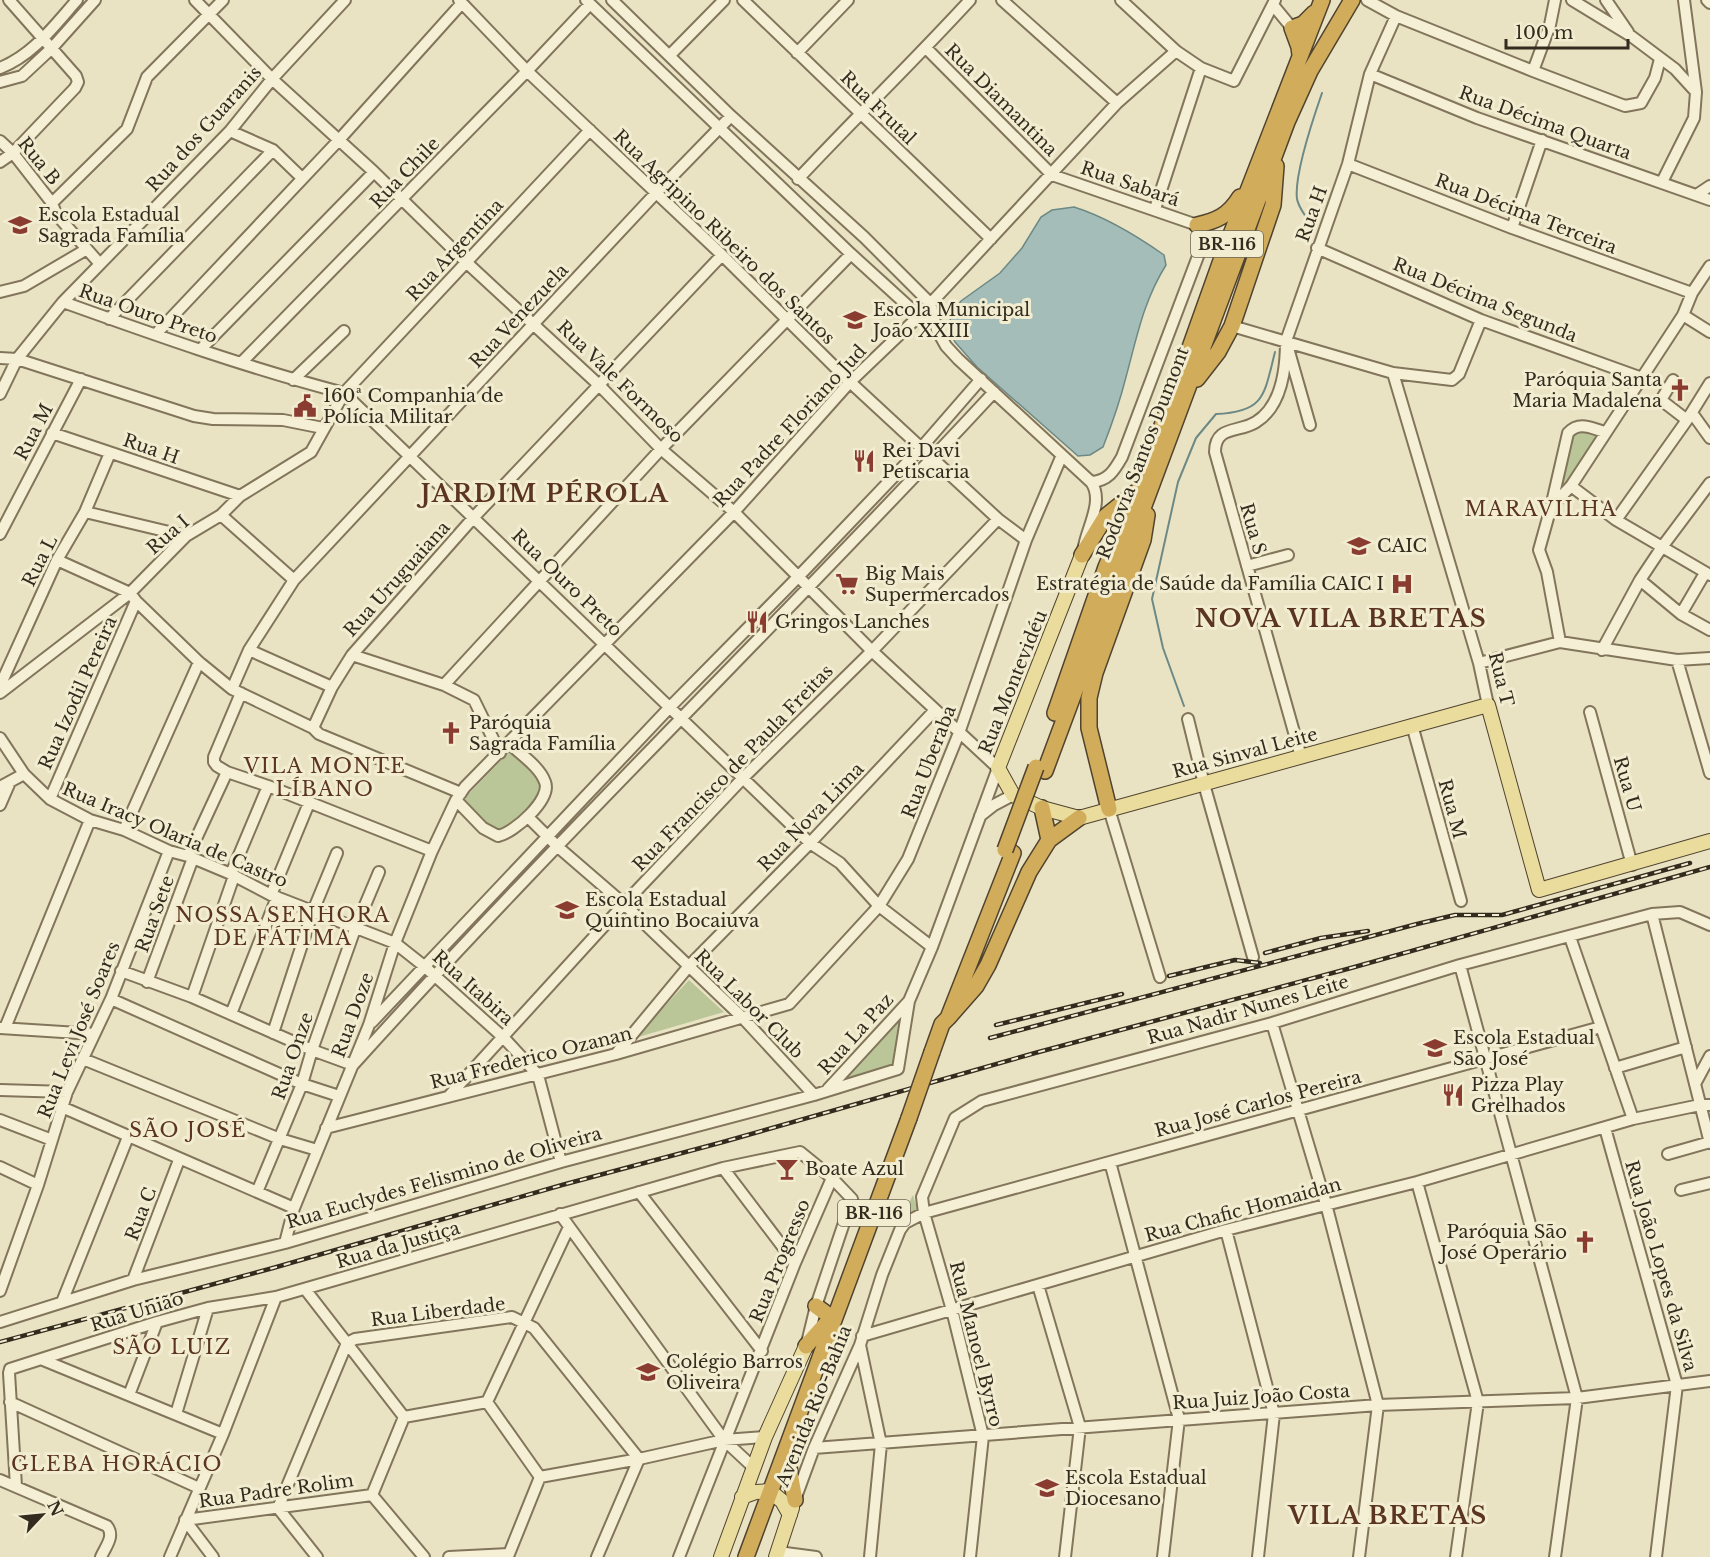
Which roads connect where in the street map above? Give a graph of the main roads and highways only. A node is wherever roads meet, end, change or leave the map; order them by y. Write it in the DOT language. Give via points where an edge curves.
graph roads {
  1 [pos="1352,0"];
  2 [pos="1320,4"];
  3 [pos="1300,58"];
  4 [pos="1277,148"];
  5 [pos="1252,180"];
  6 [pos="1197,225"];
  7 [pos="1188,392"];
  8 [pos="1145,488"];
  9 [pos="1082,555"];
  10 [pos="1106,567"];
  11 [pos="1488,705"];
  12 [pos="998,768"];
  13 [pos="1040,769"];
  14 [pos="1042,808"];
  15 [pos="1109,809"];
  16 [pos="1079,818"];
  17 [pos="1049,840"];
  18 [pos="1710,841"];
  19 [pos="945,1021"];
  20 [pos="816,1306"];
  21 [pos="835,1312"];
  22 [pos="806,1346"];
  23 [pos="786,1448"];
  24 [pos="770,1491"];
  25 [pos="742,1497"];
  26 [pos="792,1508"];
  27 [pos="777,1554"];
  28 [pos="721,1557"];
  29 [pos="746,1557"];
  1 -- 4 [label="highway, Rodovia Santos Dumont / BR-116" via="1311,71"];
  2 -- 3 [label="highway, Rodovia Santos Dumont / BR-116"];
  2 -- 3 [label="highway" via="1303,24 1292,28"];
  3 -- 5 [label="highway, Rodovia Santos Dumont / BR-116"];
  4 -- 7 [label="highway, Rodovia Santos Dumont / BR-116"];
  4 -- 7 [label="highway" via="1273,205 1232,326"];
  5 -- 6 [label="highway" via="1224,217"];
  5 -- 8 [label="highway, Rodovia Santos Dumont / BR-116"];
  7 -- 8 [label="highway, Rodovia Santos Dumont / BR-116"];
  8 -- 9 [label="highway" via="1106,516"];
  8 -- 10 [label="highway, Rodovia Santos Dumont / BR-116"];
  8 -- 13 [label="highway, Rodovia Santos Dumont / BR-116"];
  8 -- 15 [label="highway" via="1143,540 1089,698 1089,728"];
  9 -- 10 [label="highway" via="1090,550 1099,552"];
  9 -- 12 [label="main road, Rua Montevidéu"];
  10 -- 13 [label="highway, Rodovia Santos Dumont / BR-116"];
  11 -- 15 [label="main road, Rua Sinval Leite"];
  11 -- 18 [label="main road, Rua T" via="1539,890"];
  12 -- 14 [label="main road, Rua Vale Formoso" via="1013,795"];
  13 -- 19 [label="highway, Rodovia Santos Dumont / BR-116, bridge" via="940,1017"];
  14 -- 16 [label="main road"];
  14 -- 17 [label="highway"];
  15 -- 16 [label="main road, Rua Sinval Leite"];
  16 -- 17 [label="highway"];
  17 -- 19 [label="highway" via="1026,879 976,986"];
  19 -- 21 [label="highway, Rodovia Santos Dumont / BR-116, bridge"];
  20 -- 21 [label="highway"];
  21 -- 22 [label="highway"];
  21 -- 23 [label="highway, Rodovia Santos Dumont / BR-116"];
  22 -- 25 [label="main road, Avenida Rio-Bahia"];
  23 -- 24 [label="highway, Rodovia Santos Dumont / BR-116"];
  23 -- 26 [label="highway"];
  24 -- 25 [label="main road"];
  24 -- 26 [label="main road"];
  24 -- 29 [label="highway, Rodovia Santos Dumont / BR-116"];
  25 -- 28 [label="main road, Avenida Rio-Bahia"];
  26 -- 27 [label="main road, Avenida Rio-Bahia"];
}
